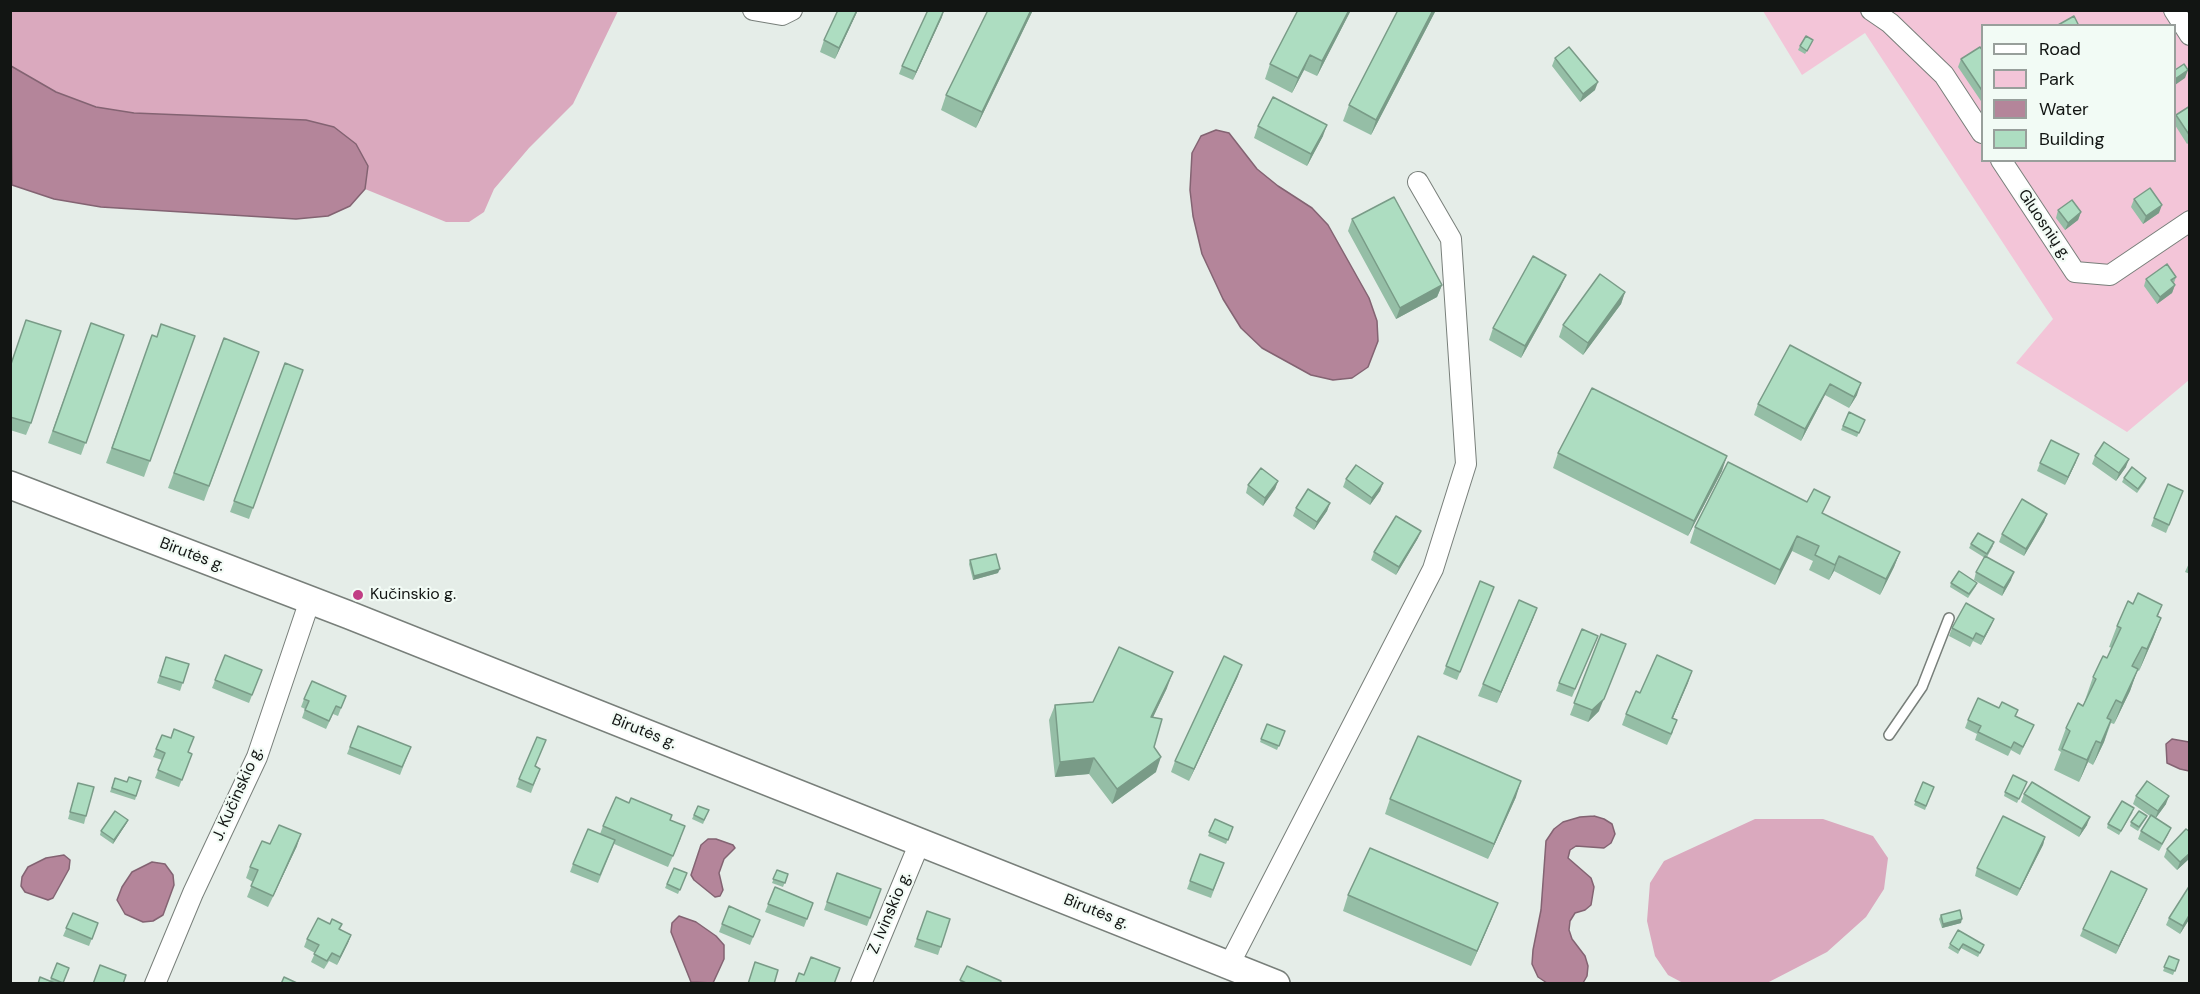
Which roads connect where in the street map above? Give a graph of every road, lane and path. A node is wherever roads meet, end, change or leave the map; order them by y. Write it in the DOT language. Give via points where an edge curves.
graph roads {
  1 [pos="753,10"];
  2 [pos="792,10"];
  3 [pos="1871,10"];
  4 [pos="2174,10"];
  5 [pos="2190,35"];
  6 [pos="1981,130"];
  7 [pos="2002,162"];
  8 [pos="1418,182"];
  9 [pos="2190,221"];
  10 [pos="10,485"];
  11 [pos="310,600"];
  12 [pos="1949,618"];
  13 [pos="1889,735"];
  14 [pos="920,842"];
  15 [pos="1229,965"];
  16 [pos="155,984"];
  17 [pos="861,984"];
  18 [pos="1276,984"];
  1 -- 2 [label="street" via="782,15"];
  3 -- 6 [label="street" via="1944,75"];
  4 -- 5 [label="street"];
  7 -- 9 [label="street, Gluosnių g." via="2075,272 2110,275"];
  8 -- 15 [label="street" via="1451,239 1466,464 1432,569"];
  10 -- 11 [label="main road, Birutės g."];
  11 -- 14 [label="main road, Birutės g."];
  11 -- 16 [label="street, J. Kučinskio g." via="257,757"];
  12 -- 13 [label="lane" via="1922,687"];
  14 -- 15 [label="main road, Birutės g."];
  14 -- 17 [label="street, Z. Ivinskio g."];
  15 -- 18 [label="main road, Birutės g."];
}
